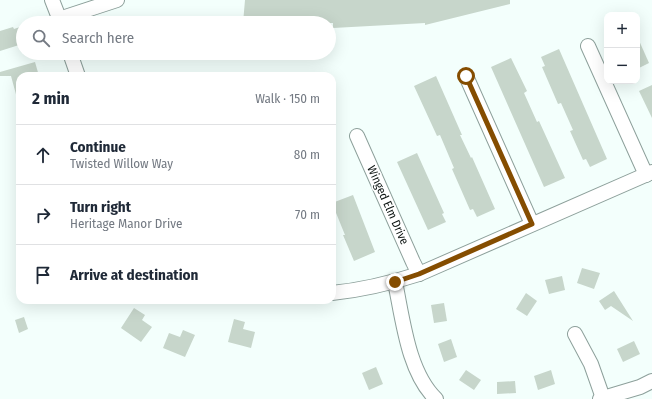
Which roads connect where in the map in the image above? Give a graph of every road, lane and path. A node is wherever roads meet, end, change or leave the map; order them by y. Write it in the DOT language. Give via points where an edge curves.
graph roads {
  1 [pos="52,0"];
  2 [pos="117,0"];
  3 [pos="58,16"];
  4 [pos="74,16"];
  5 [pos="588,46"];
  6 [pos="72,60"];
  7 [pos="77,72"];
  8 [pos="466,76"];
  9 [pos="357,136"];
  10 [pos="649,173"];
  11 [pos="532,224"];
  12 [pos="419,274"];
  13 [pos="395,282"];
  14 [pos="336,293"];
  15 [pos="575,334"];
  16 [pos="652,380"];
  17 [pos="436,399"];
  18 [pos="602,399"];
  1 -- 3 [label="street"];
  2 -- 4 [label="street"];
  5 -- 10 [label="street"];
  6 -- 7 [label="street"];
  8 -- 11 [label="street"];
  9 -- 12 [label="street, Winged Elm Drive"];
  10 -- 11 [label="street"];
  11 -- 12 [label="street"];
  12 -- 13 [label="street"];
  13 -- 14 [label="street"];
  13 -- 17 [label="street" via="416,370"];
  15 -- 18 [label="street" via="591,364"];
  16 -- 18 [label="street" via="640,387"];
}
